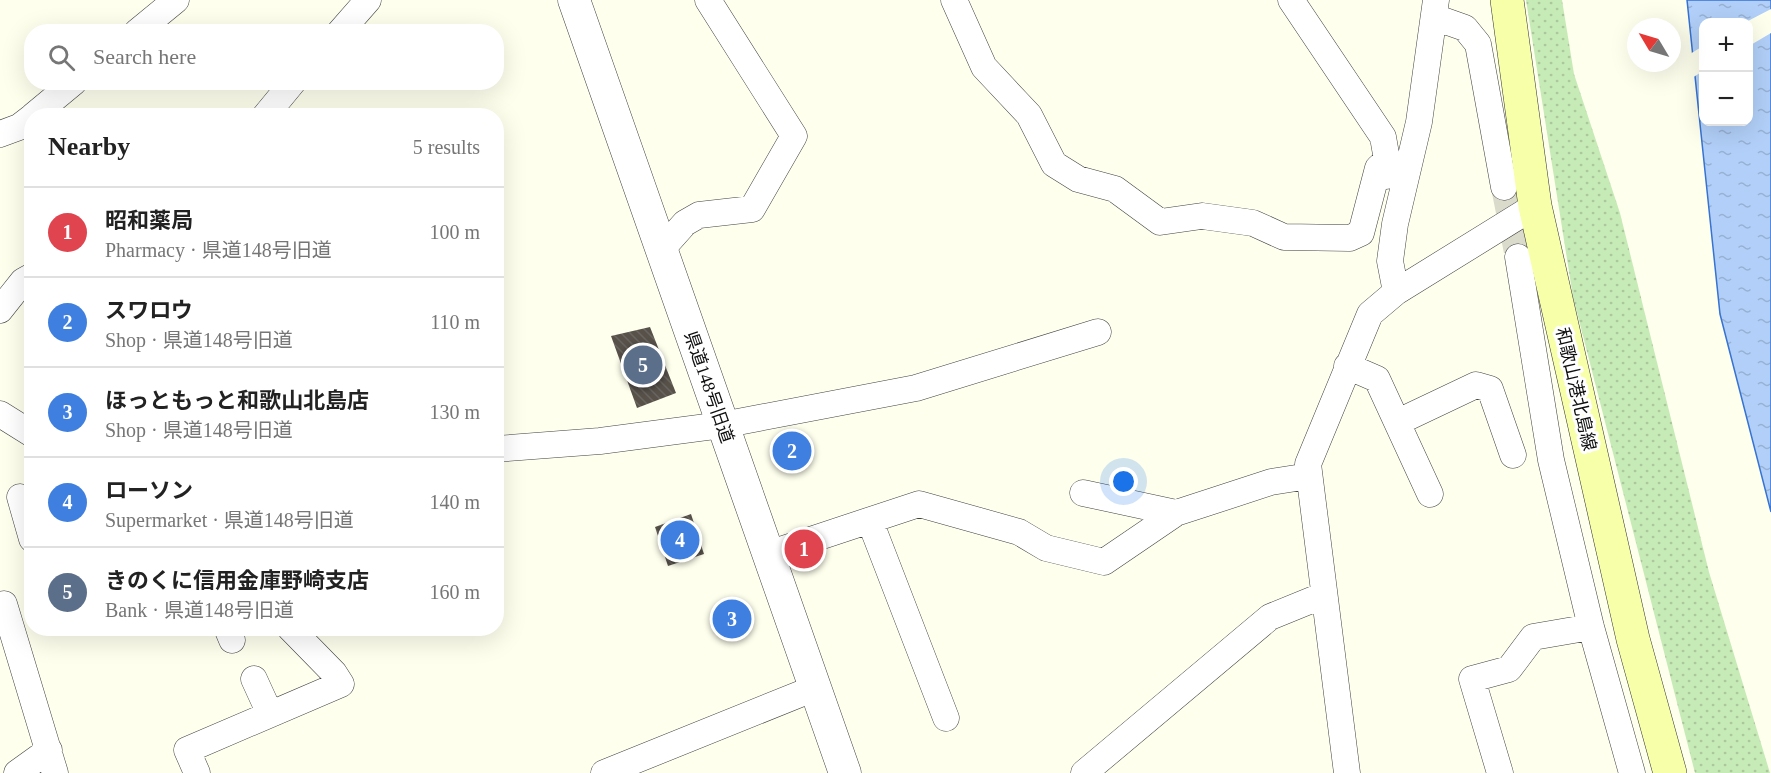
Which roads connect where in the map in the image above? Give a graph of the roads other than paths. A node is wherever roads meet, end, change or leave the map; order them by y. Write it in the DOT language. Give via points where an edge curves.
graph roads {
  1 [pos="176,0"];
  2 [pos="368,0"];
  3 [pos="574,0"];
  4 [pos="708,0"];
  5 [pos="954,0"];
  6 [pos="1291,0"];
  7 [pos="1507,0"];
  8 [pos="1435,8"];
  9 [pos="147,24"];
  10 [pos="347,24"];
  11 [pos="64,90"];
  12 [pos="286,90"];
  13 [pos="42,108"];
  14 [pos="272,108"];
  15 [pos="24,123"];
  16 [pos="0,134"];
  17 [pos="1387,160"];
  18 [pos="1504,187"];
  19 [pos="1535,206"];
  20 [pos="1395,224"];
  21 [pos="661,250"];
  22 [pos="1518,257"];
  23 [pos="24,280"];
  24 [pos="1396,291"];
  25 [pos="0,310"];
  26 [pos="1098,332"];
  27 [pos="1347,366"];
  28 [pos="0,414"];
  29 [pos="1398,422"];
  30 [pos="722,425"];
  31 [pos="24,429"];
  32 [pos="504,448"];
  33 [pos="1513,455"];
  34 [pos="1309,476"];
  35 [pos="1083,493"];
  36 [pos="1430,494"];
  37 [pos="17,497"];
  38 [pos="1176,513"];
  39 [pos="24,517"];
  40 [pos="870,521"];
  41 [pos="768,555"];
  42 [pos="1324,595"];
  43 [pos="4,604"];
  44 [pos="1591,627"];
  45 [pos="298,636"];
  46 [pos="9,656"];
  47 [pos="254,679"];
  48 [pos="815,688"];
  49 [pos="270,714"];
  50 [pos="946,718"];
  51 [pos="52,761"];
  52 [pos="17,773"];
  53 [pos="197,773"];
  54 [pos="604,773"];
  55 [pos="845,773"];
  56 [pos="1084,773"];
  57 [pos="1347,773"];
  58 [pos="1500,773"];
  59 [pos="1632,773"];
  60 [pos="1670,773"];
  1 -- 9 [label="street"];
  2 -- 10 [label="street"];
  3 -- 21 [label="street, 県道148号旧道"];
  4 -- 21 [label="street" via="794,136 752,208 699,215 685,223"];
  5 -- 17 [label="street" via="984,67 1029,115 1054,164 1078,179 1114,189 1160,222 1202,216 1254,223 1284,237 1350,238 1361,233 1378,168"];
  6 -- 17 [label="street" via="1383,138"];
  7 -- 19 [label="main road, 和歌山港北島線"];
  8 -- 18 [label="street" via="1466,28 1478,44"];
  8 -- 20 [label="street" via="1419,122"];
  11 -- 13 [label="street"];
  12 -- 14 [label="street"];
  15 -- 16 [label="street"];
  17 -- 20 [label="street" via="1383,213"];
  19 -- 24 [label="street"];
  19 -- 60 [label="main road, 和歌山港北島線" via="1633,639"];
  20 -- 24 [label="street" via="1390,261"];
  21 -- 30 [label="street, 県道148号旧道"];
  22 -- 44 [label="street" via="1551,460"];
  23 -- 25 [label="street"];
  24 -- 27 [label="street" via="1370,314"];
  26 -- 30 [label="street" via="916,388"];
  27 -- 29 [label="street" via="1377,379"];
  27 -- 34 [label="street" via="1308,464"];
  28 -- 31 [label="street"];
  29 -- 33 [label="street" via="1476,385 1490,389"];
  29 -- 36 [label="street"];
  30 -- 32 [label="street"];
  30 -- 41 [label="street, 県道148号旧道"];
  34 -- 38 [label="street" via="1271,482"];
  34 -- 42 [label="street"];
  35 -- 38 [label="street"];
  37 -- 39 [label="street"];
  38 -- 40 [label="street" via="1104,562 1046,548 1019,532 919,504"];
  40 -- 41 [label="street"];
  40 -- 50 [label="street"];
  41 -- 48 [label="street, 県道148号旧道"];
  42 -- 56 [label="street" via="1270,617"];
  42 -- 57 [label="street"];
  43 -- 46 [label="street"];
  44 -- 58 [label="street" via="1533,637 1509,669 1472,679"];
  44 -- 59 [label="street"];
  45 -- 49 [label="street" via="340,684"];
  46 -- 51 [label="street"];
  47 -- 49 [label="street"];
  48 -- 54 [label="street"];
  48 -- 55 [label="street, 県道148号旧道"];
  49 -- 53 [label="street" via="187,750"];
  51 -- 52 [label="street"];
}
